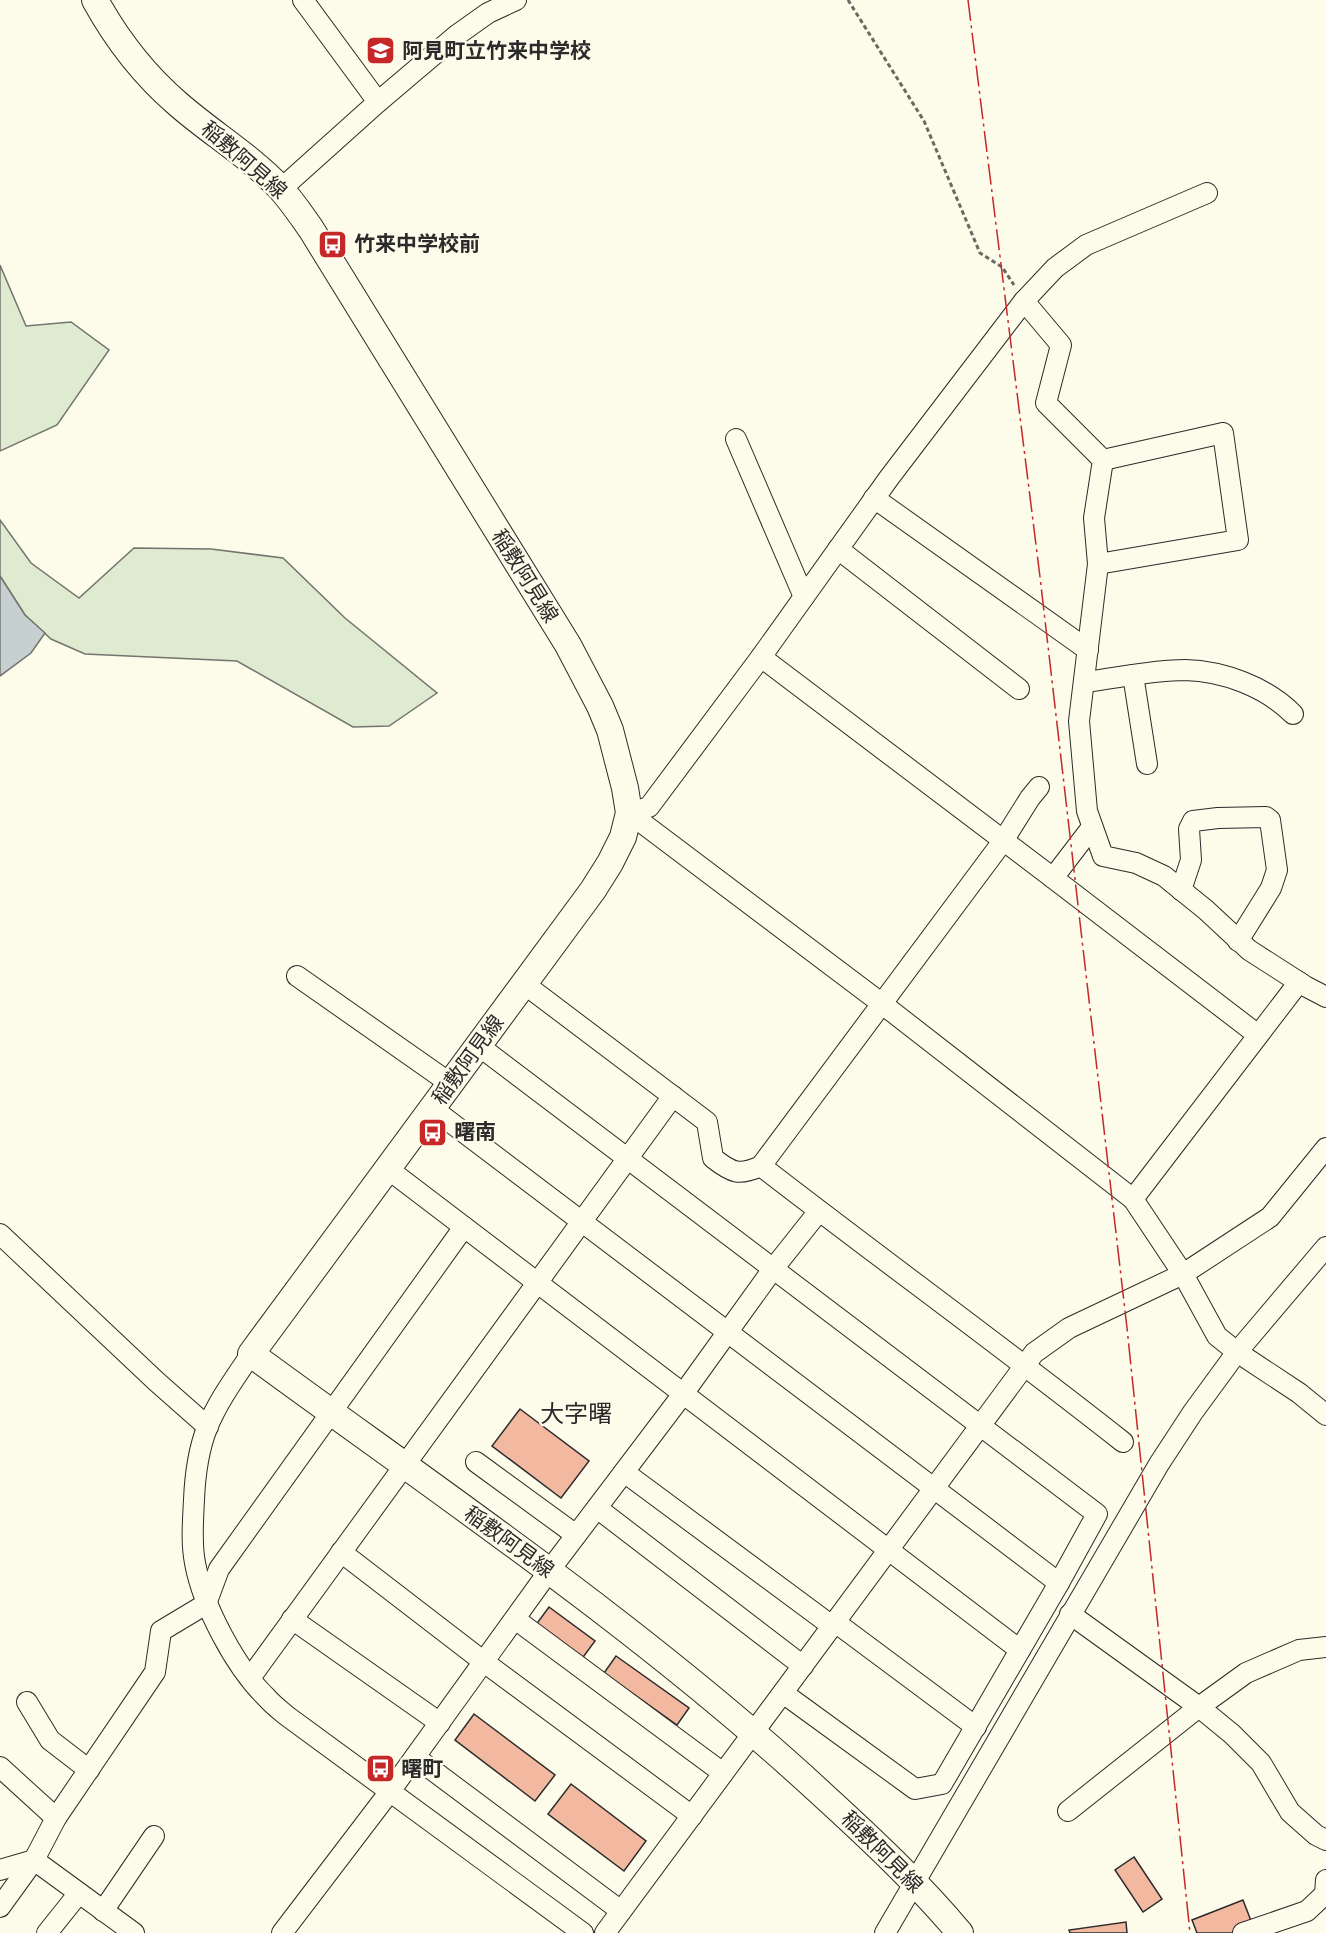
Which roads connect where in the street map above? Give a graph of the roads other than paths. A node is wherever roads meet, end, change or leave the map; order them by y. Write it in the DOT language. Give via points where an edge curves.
graph roads {
  1 [pos="95,0"];
  2 [pos="303,0"];
  3 [pos="516,0"];
  4 [pos="378,102"];
  5 [pos="281,189"];
  6 [pos="1207,193"];
  7 [pos="1024,301"];
  8 [pos="735,439"];
  9 [pos="1103,460"];
  10 [pos="874,498"];
  11 [pos="838,549"];
  12 [pos="1098,564"];
  13 [pos="804,597"];
  14 [pos="1088,650"];
  15 [pos="761,657"];
  16 [pos="1133,675"];
  17 [pos="1084,682"];
  18 [pos="1019,690"];
  19 [pos="1293,714"];
  20 [pos="1147,764"];
  21 [pos="1040,787"];
  22 [pos="629,813"];
  23 [pos="1092,827"];
  24 [pos="1003,841"];
  25 [pos="1053,878"];
  26 [pos="1181,890"];
  27 [pos="1238,941"];
  28 [pos="297,976"];
  29 [pos="1299,982"];
  30 [pos="523,983"];
  31 [pos="1326,997"];
  32 [pos="881,1003"];
  33 [pos="1258,1035"];
  34 [pos="479,1046"];
  35 [pos="451,1084"];
  36 [pos="673,1096"];
  37 [pos="433,1108"];
  38 [pos="1326,1148"];
  39 [pos="627,1158"];
  40 [pos="761,1166"];
  41 [pos="388,1169"];
  42 [pos="1133,1199"];
  43 [pos="819,1211"];
  44 [pos="582,1221"];
  45 [pos="464,1227"];
  46 [pos="0,1234"];
  47 [pos="1326,1247"];
  48 [pos="773,1269"];
  49 [pos="1183,1274"];
  50 [pos="537,1283"];
  51 [pos="728,1332"];
  52 [pos="1237,1352"];
  53 [pos="251,1354"];
  54 [pos="1025,1365"];
  55 [pos="683,1394"];
  56 [pos="330,1412"];
  57 [pos="1326,1416"];
  58 [pos="980,1426"];
  59 [pos="208,1427"];
  60 [pos="1123,1442"];
  61 [pos="476,1462"];
  62 [pos="403,1465"];
  63 [pos="624,1472"];
  64 [pos="933,1487"];
  65 [pos="597,1508"];
  66 [pos="576,1535"];
  67 [pos="888,1550"];
  68 [pos="341,1552"];
  69 [pos="549,1571"];
  70 [pos="1059,1583"];
  71 [pos="206,1604"];
  72 [pos="1070,1614"];
  73 [pos="291,1619"];
  74 [pos="515,1619"];
  75 [pos="834,1624"];
  76 [pos="1326,1647"];
  77 [pos="1020,1650"];
  78 [pos="484,1662"];
  79 [pos="802,1666"];
  80 [pos="250,1678"];
  81 [pos="783,1693"];
  82 [pos="27,1702"];
  83 [pos="1199,1707"];
  84 [pos="440,1723"];
  85 [pos="976,1727"];
  86 [pos="754,1731"];
  87 [pos="415,1757"];
  88 [pos="0,1767"];
  89 [pos="89,1770"];
  90 [pos="723,1773"];
  91 [pos="391,1791"];
  92 [pos="1068,1811"];
  93 [pos="692,1816"];
  94 [pos="56,1818"];
  95 [pos="154,1836"];
  96 [pos="1326,1840"];
  97 [pos="34,1860"];
  98 [pos="0,1870"];
  99 [pos="1326,1880"];
  100 [pos="914,1882"];
  101 [pos="79,1893"];
  102 [pos="0,1907"];
  103 [pos="103,1911"];
  104 [pos="621,1911"];
  105 [pos="122,1930"];
  106 [pos="291,1930"];
  107 [pos="47,1933"];
  108 [pos="584,1933"];
  109 [pos="604,1933"];
  110 [pos="885,1933"];
  111 [pos="960,1933"];
  112 [pos="1243,1933"];
  1 -- 5 [label="main road, 稲敷阿見線" via="147,75"];
  2 -- 4 [label="street"];
  3 -- 4 [label="street" via="488,13 458,35"];
  4 -- 5 [label="street"];
  5 -- 22 [label="main road, 稲敷阿見線" via="311,229 568,645 610,730"];
  6 -- 7 [label="street" via="1086,245 1055,268"];
  7 -- 9 [label="street" via="1061,345 1046,403"];
  7 -- 10 [label="street"];
  8 -- 13 [label="street"];
  9 -- 12 [label="street" via="1094,518"];
  9 -- 12 [label="street" via="1223,433 1238,540"];
  10 -- 11 [label="street"];
  10 -- 14 [label="street"];
  11 -- 13 [label="street"];
  11 -- 18 [label="street"];
  12 -- 14 [label="street"];
  13 -- 15 [label="street"];
  14 -- 17 [label="street"];
  15 -- 22 [label="street" via="649,807"];
  15 -- 24 [label="street"];
  16 -- 17 [label="street"];
  16 -- 19 [label="street" via="1185,670 1221,675 1258,688"];
  16 -- 20 [label="street"];
  17 -- 23 [label="street" via="1079,721 1087,811"];
  21 -- 24 [label="street"];
  22 -- 30 [label="main road, 稲敷阿見線" via="623,837 593,890"];
  22 -- 32 [label="street"];
  23 -- 25 [label="street"];
  23 -- 26 [label="street" via="1103,856 1136,863 1164,876"];
  24 -- 25 [label="street"];
  24 -- 32 [label="street"];
  25 -- 33 [label="street"];
  26 -- 27 [label="street"];
  26 -- 27 [label="street" via="1191,860 1189,829 1193,821 1270,820 1277,870 1271,888"];
  27 -- 29 [label="street"];
  28 -- 35 [label="street"];
  29 -- 31 [label="street"];
  29 -- 33 [label="street"];
  30 -- 34 [label="main road, 稲敷阿見線"];
  30 -- 36 [label="street"];
  32 -- 40 [label="street"];
  32 -- 42 [label="street"];
  33 -- 42 [label="street"];
  34 -- 35 [label="main road, 稲敷阿見線"];
  34 -- 39 [label="street"];
  35 -- 37 [label="main road, 稲敷阿見線"];
  36 -- 39 [label="street"];
  36 -- 40 [label="street" via="706,1122 713,1158 728,1170 745,1173"];
  37 -- 41 [label="main road, 稲敷阿見線"];
  37 -- 44 [label="street"];
  38 -- 49 [label="street" via="1269,1217"];
  39 -- 44 [label="street"];
  39 -- 48 [label="street"];
  40 -- 43 [label="street"];
  41 -- 45 [label="street"];
  41 -- 53 [label="main road, 稲敷阿見線"];
  42 -- 49 [label="street"];
  43 -- 48 [label="street"];
  43 -- 54 [label="street"];
  44 -- 50 [label="street"];
  44 -- 51 [label="street"];
  45 -- 50 [label="street"];
  45 -- 56 [label="street"];
  46 -- 59 [label="street"];
  47 -- 52 [label="street"];
  48 -- 51 [label="street"];
  48 -- 58 [label="street"];
  49 -- 52 [label="street" via="1216,1336"];
  49 -- 54 [label="street" via="1069,1328 1034,1353"];
  50 -- 55 [label="street"];
  50 -- 62 [label="street"];
  51 -- 55 [label="street"];
  51 -- 64 [label="street"];
  52 -- 57 [label="street"];
  52 -- 72 [label="street" via="1192,1412"];
  53 -- 56 [label="main road, 稲敷阿見線"];
  53 -- 59 [label="street"];
  54 -- 58 [label="street"];
  54 -- 60 [label="street"];
  55 -- 63 [label="street"];
  55 -- 67 [label="street"];
  56 -- 62 [label="main road, 稲敷阿見線"];
  56 -- 71 [label="street" via="219,1569"];
  58 -- 64 [label="street"];
  58 -- 70 [label="street" via="1097,1514"];
  59 -- 71 [label="street" via="199,1452 193,1520 194,1562"];
  61 -- 66 [label="street"];
  62 -- 68 [label="street"];
  62 -- 69 [label="main road, 稲敷阿見線"];
  63 -- 65 [label="street"];
  63 -- 75 [label="street"];
  64 -- 67 [label="street"];
  64 -- 70 [label="street"];
  65 -- 66 [label="street"];
  65 -- 79 [label="street"];
  66 -- 69 [label="street"];
  67 -- 75 [label="street"];
  67 -- 77 [label="street"];
  68 -- 73 [label="street"];
  68 -- 78 [label="street"];
  69 -- 74 [label="street"];
  69 -- 86 [label="main road, 稲敷阿見線"];
  70 -- 77 [label="street"];
  71 -- 80 [label="street"];
  71 -- 89 [label="street" via="161,1631 155,1672"];
  72 -- 83 [label="street"];
  72 -- 100 [label="street"];
  73 -- 80 [label="street"];
  73 -- 84 [label="street"];
  74 -- 78 [label="street"];
  74 -- 90 [label="street"];
  75 -- 79 [label="street"];
  75 -- 85 [label="street"];
  76 -- 83 [label="street" via="1299,1650 1246,1673"];
  77 -- 85 [label="street"];
  78 -- 84 [label="street"];
  78 -- 93 [label="street"];
  79 -- 81 [label="street"];
  80 -- 91 [label="street" via="287,1716"];
  81 -- 85 [label="street" via="915,1789 942,1784"];
  81 -- 86 [label="street"];
  82 -- 89 [label="street" via="50,1740"];
  83 -- 92 [label="street"];
  83 -- 96 [label="street" via="1261,1763 1290,1812"];
  84 -- 87 [label="street"];
  86 -- 90 [label="street"];
  86 -- 100 [label="main road, 稲敷阿見線"];
  87 -- 91 [label="street"];
  87 -- 104 [label="street"];
  88 -- 94 [label="street"];
  89 -- 94 [label="street"];
  90 -- 93 [label="street"];
  91 -- 106 [label="street"];
  91 -- 108 [label="street"];
  93 -- 104 [label="street"];
  94 -- 97 [label="street"];
  95 -- 103 [label="street"];
  97 -- 98 [label="street"];
  97 -- 101 [label="street"];
  97 -- 102 [label="street"];
  99 -- 112 [label="street" via="1325,1894 1307,1911"];
  100 -- 110 [label="street"];
  100 -- 111 [label="main road, 稲敷阿見線"];
  101 -- 103 [label="street"];
  101 -- 107 [label="street"];
  103 -- 105 [label="street"];
  104 -- 109 [label="street"];
}
